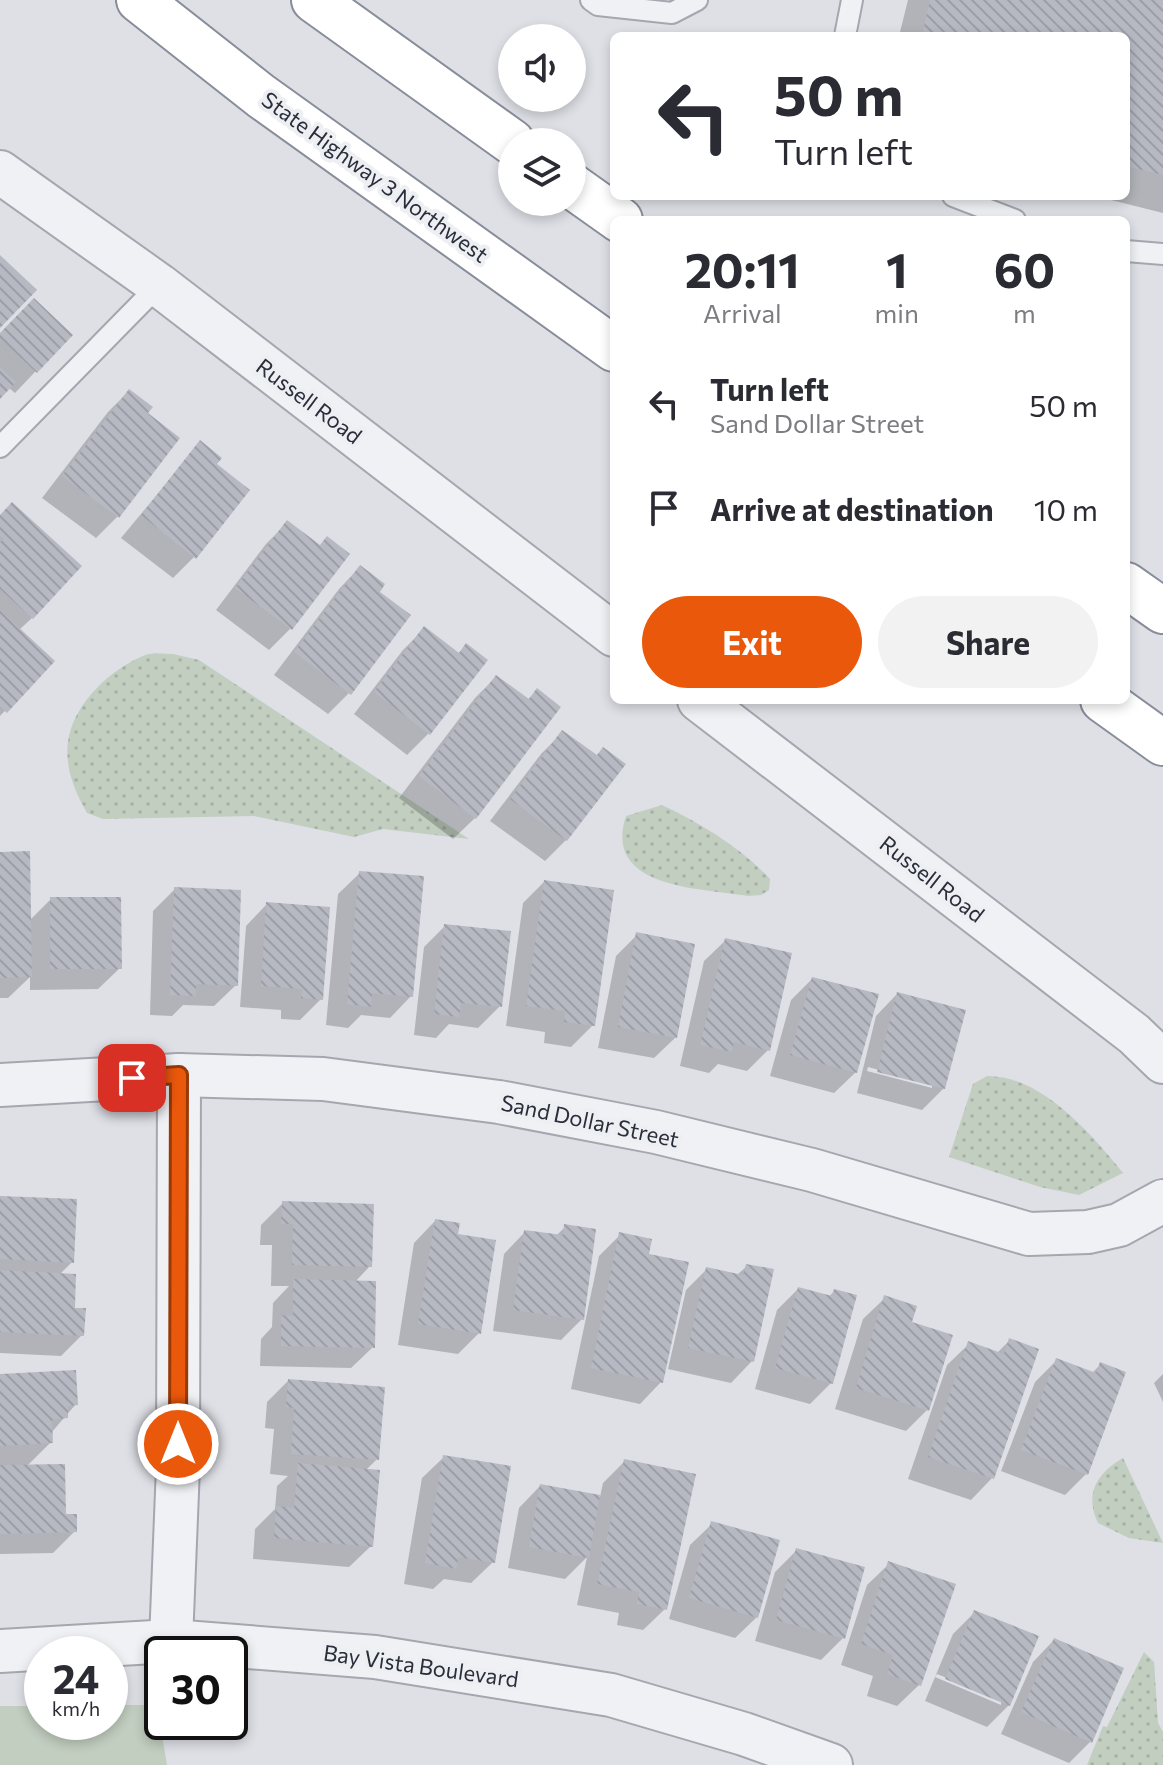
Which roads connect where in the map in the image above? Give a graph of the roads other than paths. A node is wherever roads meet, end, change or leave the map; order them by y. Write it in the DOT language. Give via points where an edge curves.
graph roads {
  1 [pos="139,0"];
  2 [pos="314,0"];
  3 [pos="591,0"];
  4 [pos="697,0"];
  5 [pos="852,0"];
  6 [pos="846,32"];
  7 [pos="498,132"];
  8 [pos="0,172"];
  9 [pos="586,196"];
  10 [pos="963,200"];
  11 [pos="614,216"];
  12 [pos="1005,216"];
  13 [pos="1130,251"];
  14 [pos="1163,254"];
  15 [pos="159,285"];
  16 [pos="610,346"];
  17 [pos="0,447"];
  18 [pos="1130,588"];
  19 [pos="1163,611"];
  20 [pos="610,632"];
  21 [pos="704,704"];
  22 [pos="1109,704"];
  23 [pos="1163,743"];
  24 [pos="1163,1062"];
  25 [pos="179,1075"];
  26 [pos="0,1085"];
  27 [pos="1163,1201"];
  28 [pos="171,1636"];
  29 [pos="144,1643"];
  30 [pos="248,1647"];
  31 [pos="0,1651"];
  32 [pos="831,1765"];
  1 -- 16 [label="highway, State Highway 3 Northwest" via="261,96"];
  2 -- 7 [label="highway"];
  3 -- 4 [label="lane" via="672,13"];
  5 -- 6 [label="lane"];
  8 -- 15 [label="street, Russell Road"];
  9 -- 11 [label="highway"];
  10 -- 12 [label="lane"];
  13 -- 14 [label="lane"];
  15 -- 17 [label="lane"];
  15 -- 20 [label="street, Russell Road"];
  18 -- 19 [label="highway"];
  21 -- 24 [label="street, Russell Road" via="1134,1034"];
  22 -- 23 [label="highway"];
  25 -- 26 [label="street, Sand Dollar Street"];
  25 -- 27 [label="street, Sand Dollar Street" via="323,1079 499,1102 656,1132 812,1170 1029,1234 1119,1225"];
  25 -- 28 [label="street" via="178,1467"];
  29 -- 31 [label="street, Bay Vista Boulevard"];
  30 -- 32 [label="street, Bay Vista Boulevard" via="375,1657 611,1695"];
}
